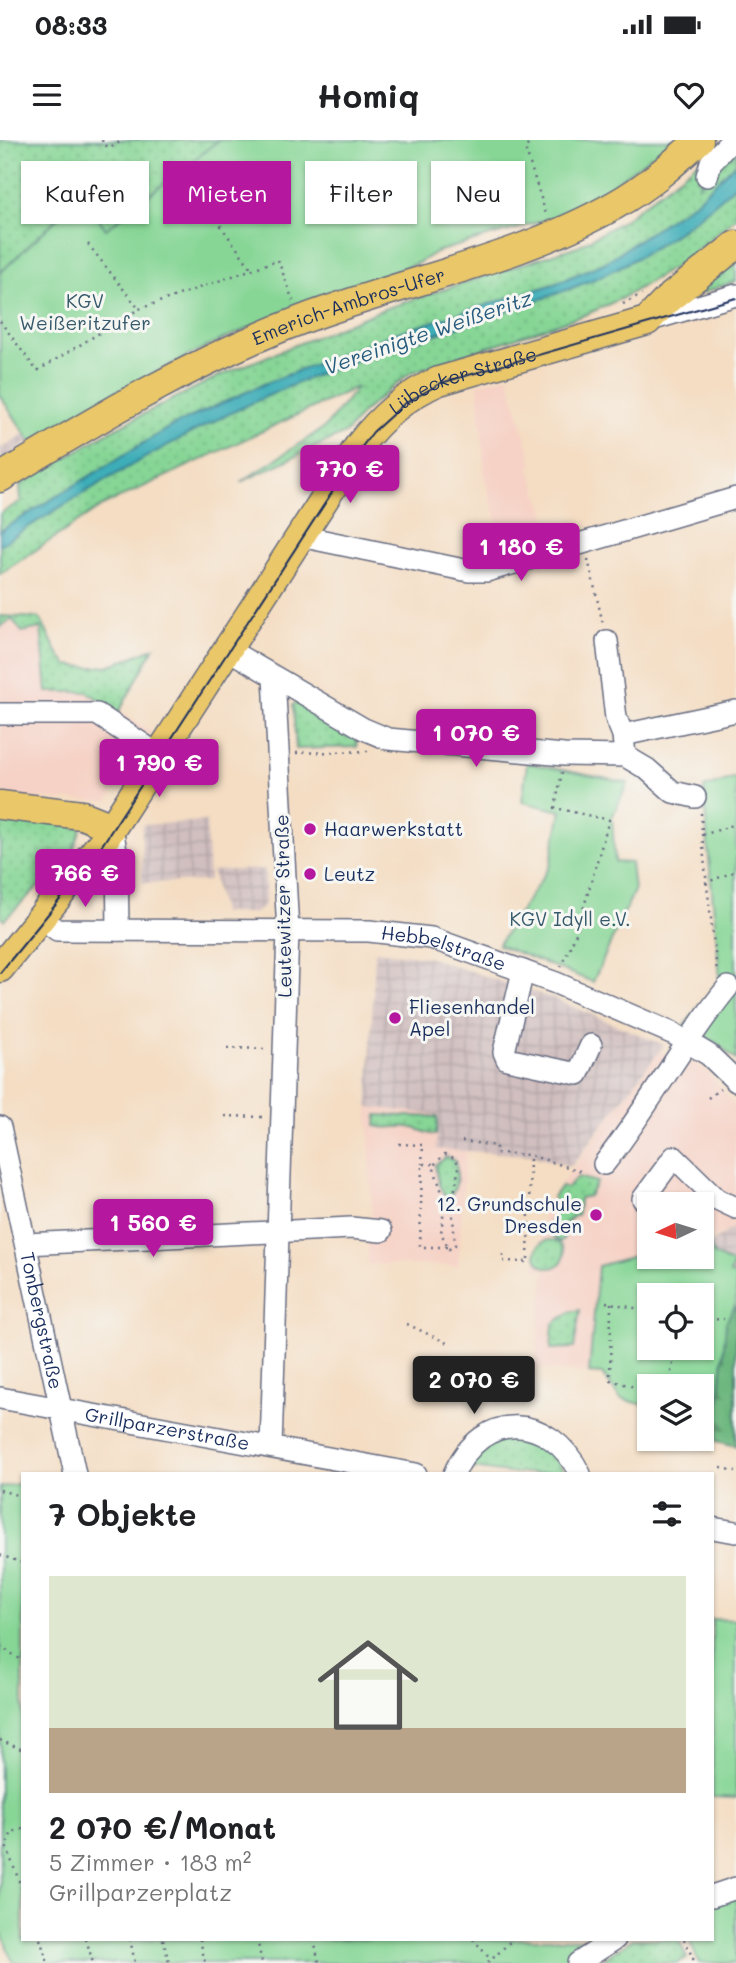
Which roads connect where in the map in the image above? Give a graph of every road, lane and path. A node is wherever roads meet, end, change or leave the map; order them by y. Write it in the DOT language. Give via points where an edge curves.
graph roads {
  1 [pos="102,140"];
  2 [pos="123,140"];
  3 [pos="533,140"];
  4 [pos="699,140"];
  5 [pos="732,140"];
  6 [pos="706,176"];
  7 [pos="547,218"];
  8 [pos="219,224"];
  9 [pos="88,244"];
  10 [pos="736,245"];
  11 [pos="252,270"];
  12 [pos="736,295"];
  13 [pos="139,309"];
  14 [pos="300,320"];
  15 [pos="0,321"];
  16 [pos="647,321"];
  17 [pos="0,477"];
  18 [pos="736,498"];
  19 [pos="300,536"];
  20 [pos="584,544"];
  21 [pos="607,641"];
  22 [pos="227,649"];
  23 [pos="274,677"];
  24 [pos="736,711"];
  25 [pos="0,714"];
  26 [pos="388,738"];
  27 [pos="624,745"];
  28 [pos="279,754"];
  29 [pos="159,755"];
  30 [pos="564,755"];
  31 [pos="695,797"];
  32 [pos="0,805"];
  33 [pos="736,824"];
  34 [pos="112,827"];
  35 [pos="702,836"];
  36 [pos="736,871"];
  37 [pos="705,883"];
  38 [pos="42,918"];
  39 [pos="118,930"];
  40 [pos="288,931"];
  41 [pos="0,968"];
  42 [pos="523,971"];
  43 [pos="723,982"];
  44 [pos="556,983"];
  45 [pos="688,1041"];
  46 [pos="591,1045"];
  47 [pos="227,1048"];
  48 [pos="284,1050"];
  49 [pos="736,1081"];
  50 [pos="225,1116"];
  51 [pos="282,1117"];
  52 [pos="0,1127"];
  53 [pos="462,1141"];
  54 [pos="399,1144"];
  55 [pos="496,1153"];
  56 [pos="530,1156"];
  57 [pos="496,1161"];
  58 [pos="422,1164"];
  59 [pos="433,1164"];
  60 [pos="604,1164"];
  61 [pos="580,1171"];
  62 [pos="648,1192"];
  63 [pos="707,1192"];
  64 [pos="452,1204"];
  65 [pos="446,1205"];
  66 [pos="278,1231"];
  67 [pos="381,1231"];
  68 [pos="26,1244"];
  69 [pos="448,1247"];
  70 [pos="503,1254"];
  71 [pos="637,1309"];
  72 [pos="714,1319"];
  73 [pos="724,1319"];
  74 [pos="407,1324"];
  75 [pos="451,1345"];
  76 [pos="637,1388"];
  77 [pos="0,1398"];
  78 [pos="61,1409"];
  79 [pos="271,1447"];
  80 [pos="721,1468"];
  81 [pos="736,1471"];
  82 [pos="75,1472"];
  83 [pos="405,1472"];
  84 [pos="455,1472"];
  85 [pos="579,1472"];
  86 [pos="0,1490"];
  87 [pos="21,1496"];
  88 [pos="714,1528"];
  89 [pos="736,1532"];
  90 [pos="0,1555"];
  91 [pos="21,1562"];
  92 [pos="0,1646"];
  93 [pos="21,1660"];
  94 [pos="0,1740"];
  95 [pos="21,1749"];
  96 [pos="21,1830"];
  97 [pos="0,1846"];
  98 [pos="6,1846"];
  99 [pos="21,1887"];
  100 [pos="736,1888"];
  101 [pos="714,1895"];
  102 [pos="41,1941"];
  103 [pos="87,1941"];
  104 [pos="130,1941"];
  105 [pos="164,1941"];
  106 [pos="200,1941"];
  107 [pos="257,1941"];
  108 [pos="314,1941"];
  109 [pos="474,1941"];
  110 [pos="511,1941"];
  111 [pos="612,1941"];
  112 [pos="685,1941"];
  113 [pos="490,1962"];
  114 [pos="48,1963"];
  115 [pos="93,1963"];
  116 [pos="135,1963"];
  117 [pos="169,1963"];
  118 [pos="205,1963"];
  119 [pos="262,1963"];
  120 [pos="319,1963"];
  121 [pos="578,1963"];
  122 [pos="695,1963"];
  1 -- 2 [label="path" via="110,148"];
  3 -- 7 [label="path" via="525,148"];
  4 -- 14 [label="main road, Emerich-Ambros-Ufer" via="656,178 615,205 552,235"];
  5 -- 6 [label="street" via="711,162"];
  8 -- 11 [label="path"];
  9 -- 13 [label="path"];
  10 -- 16 [label="main road"];
  11 -- 13 [label="path"];
  11 -- 14 [label="path" via="278,261"];
  12 -- 16 [label="street, Lübecker Straße"];
  13 -- 15 [label="path" via="37,371"];
  14 -- 17 [label="main road, Emerich-Ambros-Ufer" via="118,407"];
  16 -- 19 [label="main road, Lübecker Straße" via="423,387 370,431"];
  18 -- 20 [label="street"];
  19 -- 20 [label="street" via="469,571 487,571"];
  19 -- 22 [label="main road, Lübecker Straße"];
  20 -- 21 [label="path"];
  21 -- 27 [label="street" via="616,718"];
  22 -- 23 [label="street"];
  22 -- 29 [label="main road, Lübecker Straße"];
  23 -- 26 [label="street"];
  23 -- 28 [label="street, Leutewitzer Straße"];
  24 -- 27 [label="street"];
  25 -- 29 [label="street" via="97,714"];
  26 -- 28 [label="path" via="384,750"];
  26 -- 30 [label="street"];
  27 -- 30 [label="street"];
  27 -- 31 [label="street" via="673,792"];
  28 -- 40 [label="street, Leutewitzer Straße"];
  29 -- 34 [label="main road, Lübecker Straße"];
  30 -- 44 [label="path" via="555,808 608,820 577,931"];
  31 -- 35 [label="path" via="700,800"];
  32 -- 34 [label="main road" via="82,814"];
  33 -- 35 [label="path"];
  34 -- 38 [label="main road, Lübecker Straße"];
  34 -- 39 [label="street"];
  35 -- 37 [label="path"];
  36 -- 37 [label="path"];
  37 -- 43 [label="path"];
  38 -- 39 [label="street, Hebbelstraße" via="57,930"];
  38 -- 41 [label="main road, Lübecker Straße"];
  39 -- 40 [label="street, Hebbelstraße"];
  40 -- 42 [label="street, Hebbelstraße" via="369,931 431,938"];
  40 -- 48 [label="street, Leutewitzer Straße"];
  42 -- 44 [label="street, Hebbelstraße"];
  42 -- 46 [label="street" via="504,1052 508,1059 578,1074"];
  43 -- 45 [label="street"];
  44 -- 45 [label="street, Hebbelstraße"];
  45 -- 49 [label="street, Hebbelstraße"];
  45 -- 60 [label="street"];
  47 -- 48 [label="path"];
  48 -- 51 [label="street, Leutewitzer Straße"];
  50 -- 51 [label="path"];
  51 -- 66 [label="street, Leutewitzer Straße"];
  52 -- 68 [label="street, Tonbergstraße"];
  53 -- 55 [label="path" via="496,1146"];
  54 -- 58 [label="path" via="423,1145"];
  55 -- 56 [label="path"];
  55 -- 57 [label="path"];
  56 -- 61 [label="path"];
  56 -- 70 [label="path" via="528,1262 503,1261"];
  58 -- 59 [label="path"];
  58 -- 69 [label="path" via="420,1247"];
  59 -- 64 [label="path" via="445,1154 456,1159 459,1167"];
  59 -- 65 [label="path"];
  62 -- 63 [label="street" via="674,1157"];
  64 -- 65 [label="path"];
  64 -- 69 [label="path" via="455,1245"];
  65 -- 69 [label="path" via="441,1233"];
  66 -- 67 [label="street"];
  66 -- 68 [label="street"];
  66 -- 79 [label="street, Leutewitzer Straße"];
  68 -- 78 [label="street, Tonbergstraße"];
  71 -- 76 [label="path" via="609,1303 610,1380"];
  72 -- 73 [label="path"];
  74 -- 75 [label="path"];
  77 -- 78 [label="street, Grillparzerstraße"];
  78 -- 79 [label="street, Grillparzerstraße"];
  78 -- 82 [label="street, Tonbergstraße"];
  79 -- 83 [label="street, Grillparzerstraße"];
  80 -- 81 [label="path"];
  84 -- 85 [label="street" via="463,1454 483,1435 504,1427 534,1428 552,1436 570,1453"];
  86 -- 87 [label="path"];
  88 -- 89 [label="street"];
  90 -- 91 [label="path"];
  92 -- 93 [label="path"];
  94 -- 95 [label="path"];
  96 -- 98 [label="path" via="12,1832"];
  97 -- 98 [label="path"];
  98 -- 99 [label="path"];
  100 -- 101 [label="street"];
  102 -- 114 [label="path"];
  103 -- 115 [label="path"];
  104 -- 116 [label="path"];
  105 -- 117 [label="path"];
  106 -- 118 [label="path"];
  107 -- 119 [label="path"];
  108 -- 120 [label="path"];
  109 -- 113 [label="path"];
  110 -- 113 [label="path"];
  111 -- 121 [label="street"];
  112 -- 122 [label="path"];
}
